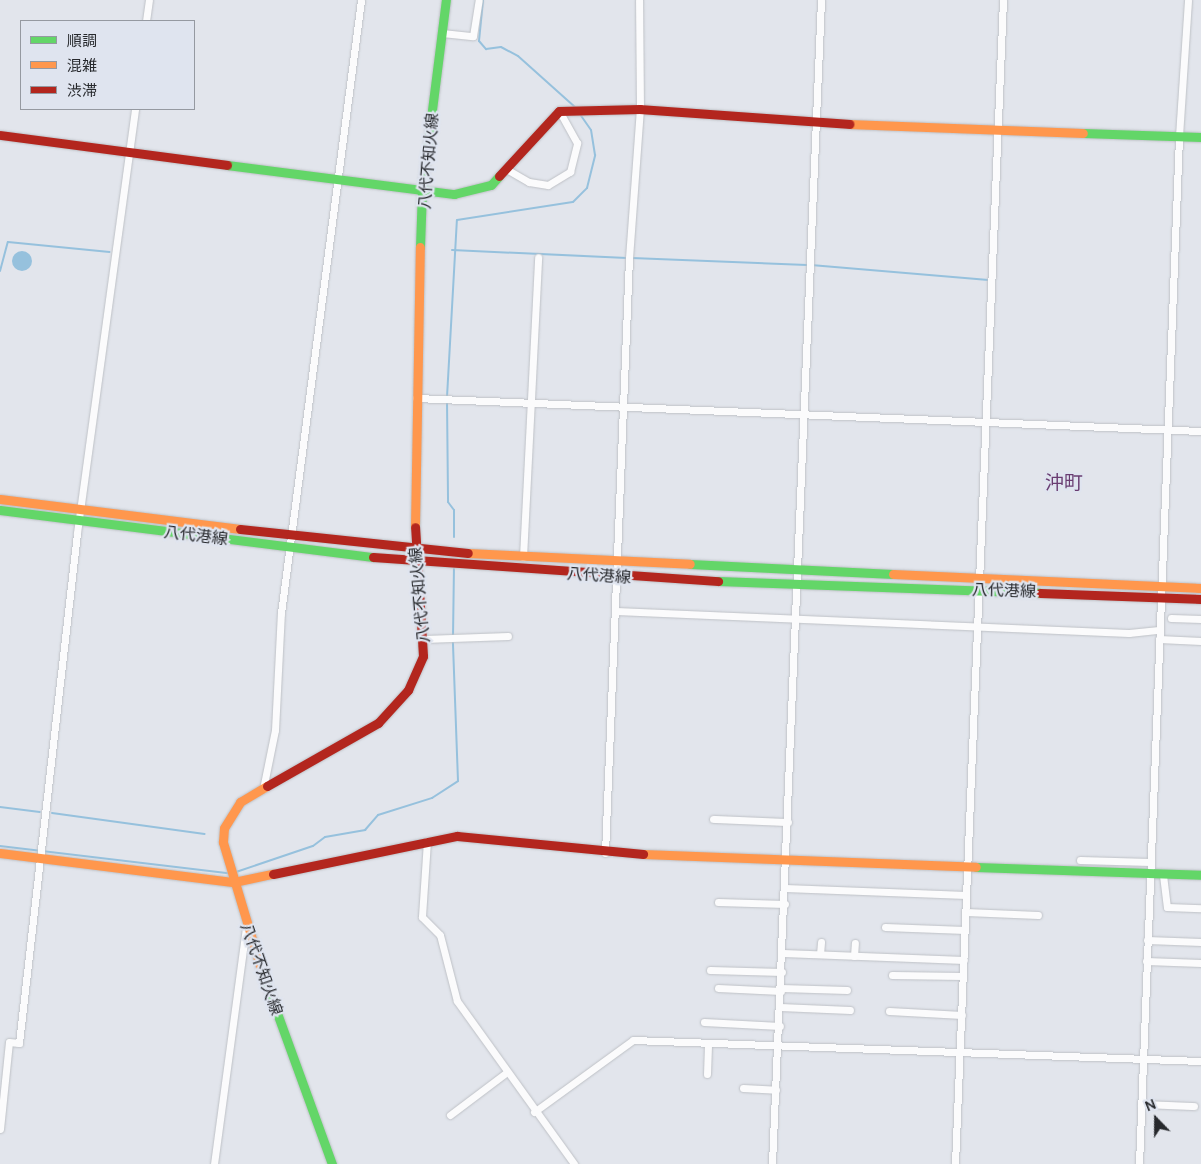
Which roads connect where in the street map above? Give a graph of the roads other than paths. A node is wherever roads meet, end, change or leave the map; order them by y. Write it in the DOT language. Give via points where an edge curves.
graph roads {
  1 [pos="149,0"];
  2 [pos="361,0"];
  3 [pos="446,0"];
  4 [pos="479,0"];
  5 [pos="639,0"];
  6 [pos="821,0"];
  7 [pos="1003,0"];
  8 [pos="1188,0"];
  9 [pos="146,20"];
  10 [pos="442,33"];
  11 [pos="640,109"];
  12 [pos="135,110"];
  13 [pos="566,110"];
  14 [pos="817,122"];
  15 [pos="996,128"];
  16 [pos="0,135"];
  17 [pos="1179,136"];
  18 [pos="1201,137"];
  19 [pos="130,151"];
  20 [pos="508,170"];
  21 [pos="336,178"];
  22 [pos="422,189"];
  23 [pos="538,258"];
  24 [pos="416,398"];
  25 [pos="530,404"];
  26 [pos="623,407"];
  27 [pos="803,416"];
  28 [pos="985,421"];
  29 [pos="1166,430"];
  30 [pos="1201,431"];
  31 [pos="0,499"];
  32 [pos="81,508"];
  33 [pos="0,510"];
  34 [pos="80,520"];
  35 [pos="294,535"];
  36 [pos="292,547"];
  37 [pos="415,551"];
  38 [pos="523,557"];
  39 [pos="617,560"];
  40 [pos="415,562"];
  41 [pos="797,570"];
  42 [pos="617,577"];
  43 [pos="978,578"];
  44 [pos="797,583"];
  45 [pos="1160,587"];
  46 [pos="1201,588"];
  47 [pos="978,589"];
  48 [pos="1160,597"];
  49 [pos="1201,599"];
  50 [pos="616,611"];
  51 [pos="795,618"];
  52 [pos="1171,618"];
  53 [pos="1201,618"];
  54 [pos="976,625"];
  55 [pos="1159,630"];
  56 [pos="508,636"];
  57 [pos="424,639"];
  58 [pos="1159,639"];
  59 [pos="1201,641"];
  60 [pos="263,789"];
  61 [pos="714,819"];
  62 [pos="788,822"];
  63 [pos="427,841"];
  64 [pos="0,853"];
  65 [pos="605,853"];
  66 [pos="40,854"];
  67 [pos="786,858"];
  68 [pos="1080,860"];
  69 [pos="1150,862"];
  70 [pos="967,864"];
  71 [pos="1149,874"];
  72 [pos="1163,875"];
  73 [pos="1201,875"];
  74 [pos="232,878"];
  75 [pos="785,888"];
  76 [pos="966,895"];
  77 [pos="718,902"];
  78 [pos="784,904"];
  79 [pos="1201,908"];
  80 [pos="966,912"];
  81 [pos="1038,915"];
  82 [pos="246,926"];
  83 [pos="885,927"];
  84 [pos="965,930"];
  85 [pos="1147,940"];
  86 [pos="821,942"];
  87 [pos="1201,942"];
  88 [pos="855,943"];
  89 [pos="783,953"];
  90 [pos="820,954"];
  91 [pos="854,956"];
  92 [pos="964,960"];
  93 [pos="1146,961"];
  94 [pos="1201,964"];
  95 [pos="710,970"];
  96 [pos="782,972"];
  97 [pos="892,974"];
  98 [pos="963,976"];
  99 [pos="718,988"];
  100 [pos="781,989"];
  101 [pos="847,990"];
  102 [pos="780,1007"];
  103 [pos="850,1010"];
  104 [pos="889,1011"];
  105 [pos="962,1015"];
  106 [pos="704,1022"];
  107 [pos="780,1026"];
  108 [pos="708,1043"];
  109 [pos="779,1046"];
  110 [pos="960,1054"];
  111 [pos="1142,1059"];
  112 [pos="1201,1060"];
  113 [pos="507,1072"];
  114 [pos="707,1074"];
  115 [pos="743,1088"];
  116 [pos="776,1090"];
  117 [pos="1141,1104"];
  118 [pos="1194,1106"];
  119 [pos="534,1112"];
  120 [pos="450,1115"];
  121 [pos="0,1129"];
  122 [pos="214,1164"];
  123 [pos="332,1164"];
  124 [pos="574,1164"];
  125 [pos="772,1164"];
  126 [pos="956,1164"];
  127 [pos="1139,1164"];
  1 -- 9 [label="street"];
  2 -- 21 [label="street"];
  3 -- 10 [label="main road, 八代不知火線"];
  4 -- 10 [label="street" via="473,36"];
  5 -- 11 [label="street"];
  6 -- 14 [label="street"];
  7 -- 15 [label="street"];
  8 -- 17 [label="street"];
  10 -- 22 [label="main road, 八代不知火線"];
  11 -- 13 [label="main road"];
  11 -- 14 [label="main road"];
  11 -- 26 [label="street"];
  12 -- 19 [label="street"];
  13 -- 20 [label="main road" via="545,122"];
  13 -- 20 [label="street" via="577,143 570,172 548,185 523,180"];
  14 -- 15 [label="main road"];
  14 -- 27 [label="street"];
  15 -- 17 [label="main road"];
  15 -- 28 [label="street"];
  16 -- 19 [label="main road"];
  17 -- 18 [label="main road"];
  17 -- 29 [label="street"];
  19 -- 21 [label="main road"];
  19 -- 32 [label="street"];
  20 -- 22 [label="main road" via="492,185 470,193"];
  21 -- 22 [label="main road"];
  21 -- 35 [label="street"];
  22 -- 24 [label="main road, 八代不知火線"];
  23 -- 25 [label="street"];
  24 -- 25 [label="street"];
  24 -- 37 [label="main road, 八代不知火線"];
  25 -- 26 [label="street"];
  25 -- 38 [label="street"];
  26 -- 27 [label="street"];
  26 -- 39 [label="street"];
  27 -- 28 [label="street"];
  27 -- 41 [label="street"];
  28 -- 29 [label="street"];
  28 -- 43 [label="street"];
  29 -- 30 [label="street"];
  29 -- 45 [label="street"];
  31 -- 32 [label="main road, 八代港線"];
  32 -- 34 [label="street"];
  32 -- 35 [label="main road, 八代港線"];
  33 -- 34 [label="main road, 八代港線"];
  34 -- 36 [label="main road, 八代港線"];
  34 -- 66 [label="street"];
  35 -- 36 [label="street"];
  35 -- 37 [label="main road, 八代港線"];
  36 -- 40 [label="main road, 八代港線"];
  36 -- 60 [label="street" via="281,613 274,730"];
  37 -- 38 [label="main road, 八代港線"];
  37 -- 40 [label="main road, 八代不知火線"];
  38 -- 39 [label="main road, 八代港線"];
  39 -- 41 [label="main road, 八代港線"];
  39 -- 42 [label="street"];
  40 -- 42 [label="main road, 八代港線"];
  40 -- 57 [label="main road, 八代不知火線"];
  41 -- 43 [label="main road, 八代港線"];
  41 -- 44 [label="street"];
  42 -- 44 [label="main road, 八代港線"];
  42 -- 50 [label="street"];
  43 -- 45 [label="main road, 八代港線"];
  43 -- 47 [label="street"];
  44 -- 47 [label="main road, 八代港線"];
  44 -- 51 [label="street"];
  45 -- 46 [label="main road, 八代港線"];
  45 -- 48 [label="street"];
  47 -- 48 [label="main road, 八代港線"];
  47 -- 54 [label="street"];
  48 -- 49 [label="main road, 八代港線"];
  48 -- 55 [label="street"];
  50 -- 51 [label="street"];
  50 -- 65 [label="street"];
  51 -- 54 [label="street"];
  51 -- 62 [label="street"];
  52 -- 53 [label="street"];
  54 -- 55 [label="street" via="1129,633"];
  54 -- 70 [label="street"];
  55 -- 58 [label="street"];
  56 -- 57 [label="street"];
  57 -- 60 [label="main road, 八代不知火線" via="423,656 408,690 383,719"];
  58 -- 59 [label="street"];
  58 -- 69 [label="street"];
  60 -- 74 [label="main road, 八代不知火線" via="230,814 222,842"];
  61 -- 62 [label="street"];
  62 -- 67 [label="street"];
  63 -- 65 [label="main road" via="457,836 532,841"];
  63 -- 74 [label="main road"];
  63 -- 113 [label="street" via="422,917 440,935 457,1001"];
  64 -- 66 [label="main road"];
  65 -- 67 [label="main road"];
  66 -- 74 [label="main road"];
  66 -- 121 [label="street" via="19,1043 9,1042"];
  67 -- 70 [label="main road"];
  67 -- 75 [label="street"];
  68 -- 69 [label="street"];
  69 -- 71 [label="street"];
  70 -- 71 [label="main road"];
  70 -- 76 [label="street"];
  71 -- 72 [label="main road"];
  71 -- 85 [label="street"];
  72 -- 73 [label="main road"];
  72 -- 79 [label="street" via="1167,907"];
  74 -- 82 [label="main road, 八代不知火線"];
  75 -- 76 [label="street"];
  75 -- 78 [label="street"];
  76 -- 80 [label="street"];
  77 -- 78 [label="street"];
  78 -- 89 [label="street"];
  80 -- 81 [label="street"];
  80 -- 84 [label="street"];
  82 -- 122 [label="street"];
  82 -- 123 [label="main road, 八代不知火線"];
  83 -- 84 [label="street"];
  84 -- 92 [label="street"];
  85 -- 87 [label="street"];
  85 -- 93 [label="street"];
  86 -- 90 [label="street"];
  88 -- 91 [label="street"];
  89 -- 90 [label="street"];
  89 -- 96 [label="street"];
  90 -- 91 [label="street"];
  91 -- 92 [label="street"];
  92 -- 98 [label="street"];
  93 -- 94 [label="street"];
  93 -- 111 [label="street"];
  95 -- 96 [label="street"];
  96 -- 100 [label="street"];
  97 -- 98 [label="street"];
  98 -- 105 [label="street"];
  99 -- 100 [label="street"];
  100 -- 101 [label="street"];
  100 -- 102 [label="street"];
  102 -- 103 [label="street"];
  102 -- 107 [label="street"];
  104 -- 105 [label="street"];
  105 -- 110 [label="street"];
  106 -- 107 [label="street"];
  107 -- 109 [label="street"];
  108 -- 109 [label="street"];
  108 -- 114 [label="street"];
  108 -- 119 [label="street" via="633,1040"];
  109 -- 110 [label="street"];
  109 -- 116 [label="street"];
  110 -- 111 [label="street"];
  110 -- 126 [label="street"];
  111 -- 112 [label="street"];
  111 -- 117 [label="street"];
  113 -- 119 [label="street"];
  113 -- 120 [label="street"];
  115 -- 116 [label="street"];
  116 -- 125 [label="street"];
  117 -- 118 [label="street"];
  117 -- 127 [label="street"];
  119 -- 124 [label="street"];
}
